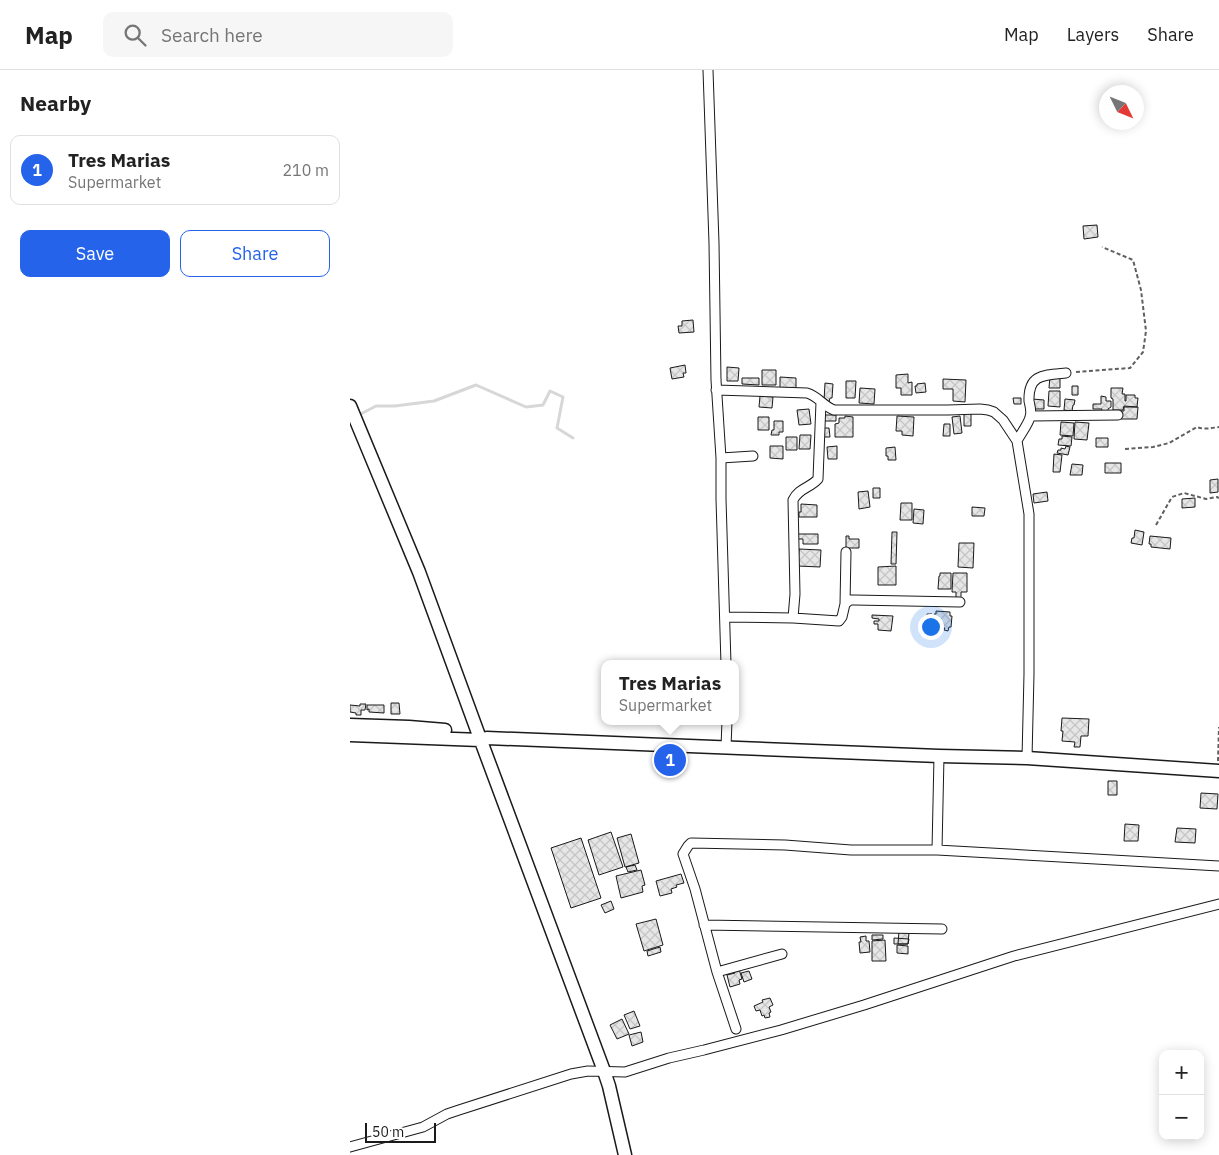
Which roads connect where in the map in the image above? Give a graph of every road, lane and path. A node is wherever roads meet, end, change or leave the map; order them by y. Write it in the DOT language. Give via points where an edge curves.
graph roads {
  1 [pos="708,70"];
  2 [pos="1102,247"];
  3 [pos="1066,373"];
  4 [pos="716,390"];
  5 [pos="821,402"];
  6 [pos="350,406"];
  7 [pos="1118,415"];
  8 [pos="1031,416"];
  9 [pos="1219,428"];
  10 [pos="1017,441"];
  11 [pos="1125,450"];
  12 [pos="753,456"];
  13 [pos="721,458"];
  14 [pos="1219,498"];
  15 [pos="1156,525"];
  16 [pos="846,552"];
  17 [pos="960,602"];
  18 [pos="845,604"];
  19 [pos="725,617"];
  20 [pos="793,618"];
  21 [pos="726,660"];
  22 [pos="350,725"];
  23 [pos="727,725"];
  24 [pos="1219,728"];
  25 [pos="350,735"];
  26 [pos="482,737"];
  27 [pos="726,747"];
  28 [pos="939,756"];
  29 [pos="1027,758"];
  30 [pos="1218,771"];
  31 [pos="937,850"];
  32 [pos="1219,866"];
  33 [pos="1219,904"];
  34 [pos="704,925"];
  35 [pos="942,929"];
  36 [pos="782,954"];
  37 [pos="717,972"];
  38 [pos="736,1029"];
  39 [pos="604,1071"];
  40 [pos="350,1146"];
  41 [pos="625,1155"];
  1 -- 4 [label="street"];
  2 -- 3 [label="path" via="1132,260 1141,290 1146,332 1143,352 1130,368"];
  3 -- 8 [label="street" via="1045,375 1034,380 1029,399"];
  4 -- 5 [label="street" via="807,393"];
  4 -- 13 [label="street"];
  5 -- 10 [label="street" via="834,410 988,410 1003,420"];
  5 -- 20 [label="street" via="818,479 800,490 793,500"];
  6 -- 26 [label="street" via="419,572"];
  7 -- 8 [label="street"];
  8 -- 10 [label="street"];
  9 -- 11 [label="path" via="1196,427 1170,443"];
  10 -- 29 [label="street" via="1029,514"];
  12 -- 13 [label="street"];
  13 -- 19 [label="street"];
  14 -- 15 [label="path" via="1206,499 1184,493 1172,497"];
  16 -- 18 [label="street"];
  17 -- 18 [label="street" via="850,600"];
  18 -- 20 [label="street" via="839,621"];
  19 -- 20 [label="street"];
  19 -- 21 [label="street"];
  22 -- 26 [label="street" via="409,727"];
  23 -- 27 [label="street"];
  24 -- 30 [label="path"];
  25 -- 26 [label="street"];
  26 -- 27 [label="street"];
  26 -- 39 [label="street"];
  27 -- 28 [label="street"];
  28 -- 29 [label="street"];
  28 -- 31 [label="street"];
  29 -- 30 [label="street"];
  31 -- 32 [label="street"];
  31 -- 34 [label="street" via="691,844 683,854"];
  33 -- 39 [label="street" via="1014,956 864,1005 625,1072"];
  34 -- 35 [label="street"];
  34 -- 37 [label="street"];
  36 -- 37 [label="street"];
  37 -- 38 [label="street"];
  39 -- 40 [label="street" via="571,1074 447,1114 423,1128"];
  39 -- 41 [label="street"];
}
